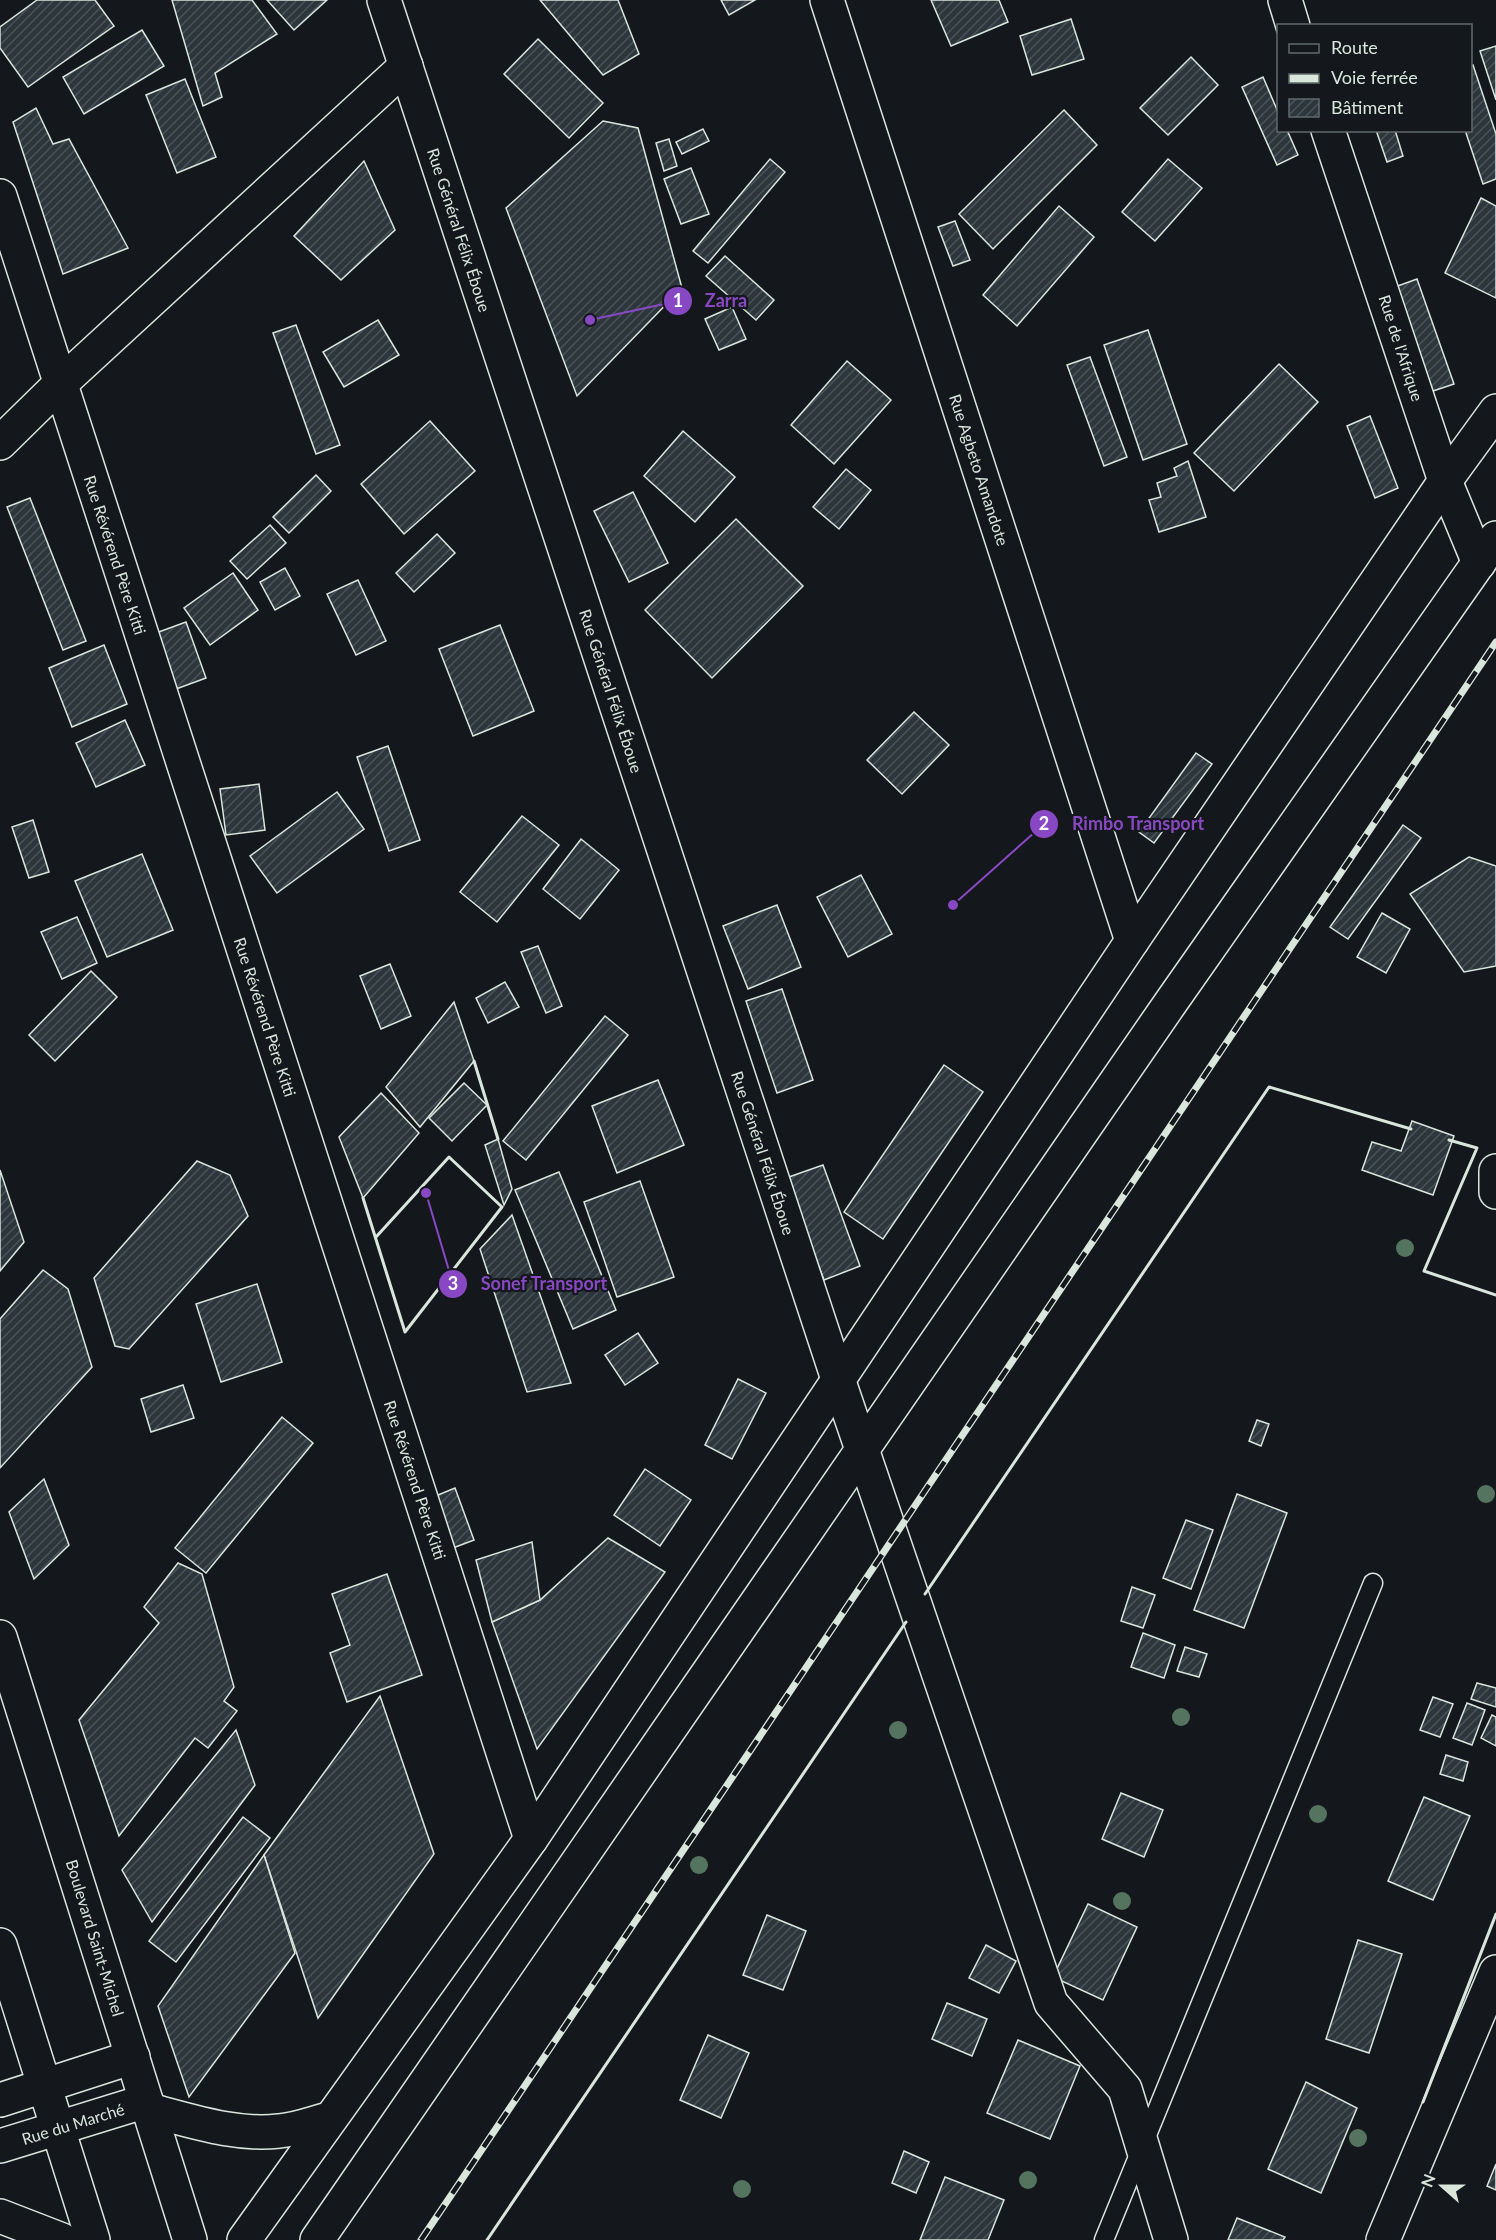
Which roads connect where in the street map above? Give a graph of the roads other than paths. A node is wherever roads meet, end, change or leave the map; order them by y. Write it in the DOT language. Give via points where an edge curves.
graph roads {
  1 [pos="384,0"];
  2 [pos="827,0"];
  3 [pos="1285,0"];
  4 [pos="1292,24"];
  5 [pos="405,66"];
  6 [pos="1329,132"];
  7 [pos="0,196"];
  8 [pos="59,385"];
  9 [pos="1496,411"];
  10 [pos="0,443"];
  11 [pos="1445,481"];
  12 [pos="1487,550"];
  13 [pos="1132,941"];
  14 [pos="1496,1171"];
  15 [pos="1496,1192"];
  16 [pos="839,1382"];
  17 [pos="1373,1583"];
  18 [pos="0,1637"];
  19 [pos="531,1839"];
  20 [pos="0,1945"];
  21 [pos="1496,1972"];
  22 [pos="132,2057"];
  23 [pos="44,2086"];
  24 [pos="0,2100"];
  25 [pos="148,2106"];
  26 [pos="330,2119"];
  27 [pos="58,2129"];
  28 [pos="0,2146"];
  29 [pos="0,2216"];
  30 [pos="62,2240"];
  31 [pos="93,2240"];
  32 [pos="190,2240"];
  33 [pos="244,2240"];
  34 [pos="317,2240"];
  35 [pos="1104,2240"];
  36 [pos="1171,2240"];
  37 [pos="1383,2240"];
  1 -- 5 [label="street, Rue Général Félix Éboue"];
  2 -- 13 [label="street, Rue Agbeto Amandote"];
  3 -- 4 [label="street"];
  5 -- 8 [label="street"];
  5 -- 16 [label="street, Rue Général Félix Éboue"];
  6 -- 11 [label="street, Rue de l'Afrique"];
  7 -- 8 [label="street, Rue Révérend Père Kitti"];
  8 -- 10 [label="street"];
  8 -- 19 [label="street, Rue Révérend Père Kitti"];
  9 -- 11 [label="street"];
  11 -- 12 [label="street, Rue de l'Afrique"];
  11 -- 13 [label="street"];
  12 -- 34 [label="street"];
  13 -- 16 [label="street"];
  14 -- 15 [label="street"];
  16 -- 19 [label="street"];
  16 -- 36 [label="street, Rue Général Félix Éboue" via="1051,2003 1125,2089"];
  17 -- 35 [label="lane"];
  18 -- 22 [label="street, Boulevard Saint-Michel"];
  19 -- 26 [label="street"];
  20 -- 23 [label="street"];
  21 -- 37 [label="street"];
  22 -- 23 [label="street"];
  22 -- 25 [label="street, Boulevard Saint-Michel"];
  23 -- 24 [label="street"];
  23 -- 27 [label="street"];
  25 -- 26 [label="street" via="246,2132 280,2131"];
  25 -- 27 [label="street, Rue du Marché"];
  25 -- 32 [label="street, Boulevard Saint-Michel"];
  26 -- 33 [label="street"];
  27 -- 28 [label="street, Rue du Marché"];
  27 -- 31 [label="street"];
  29 -- 30 [label="street"];
}
